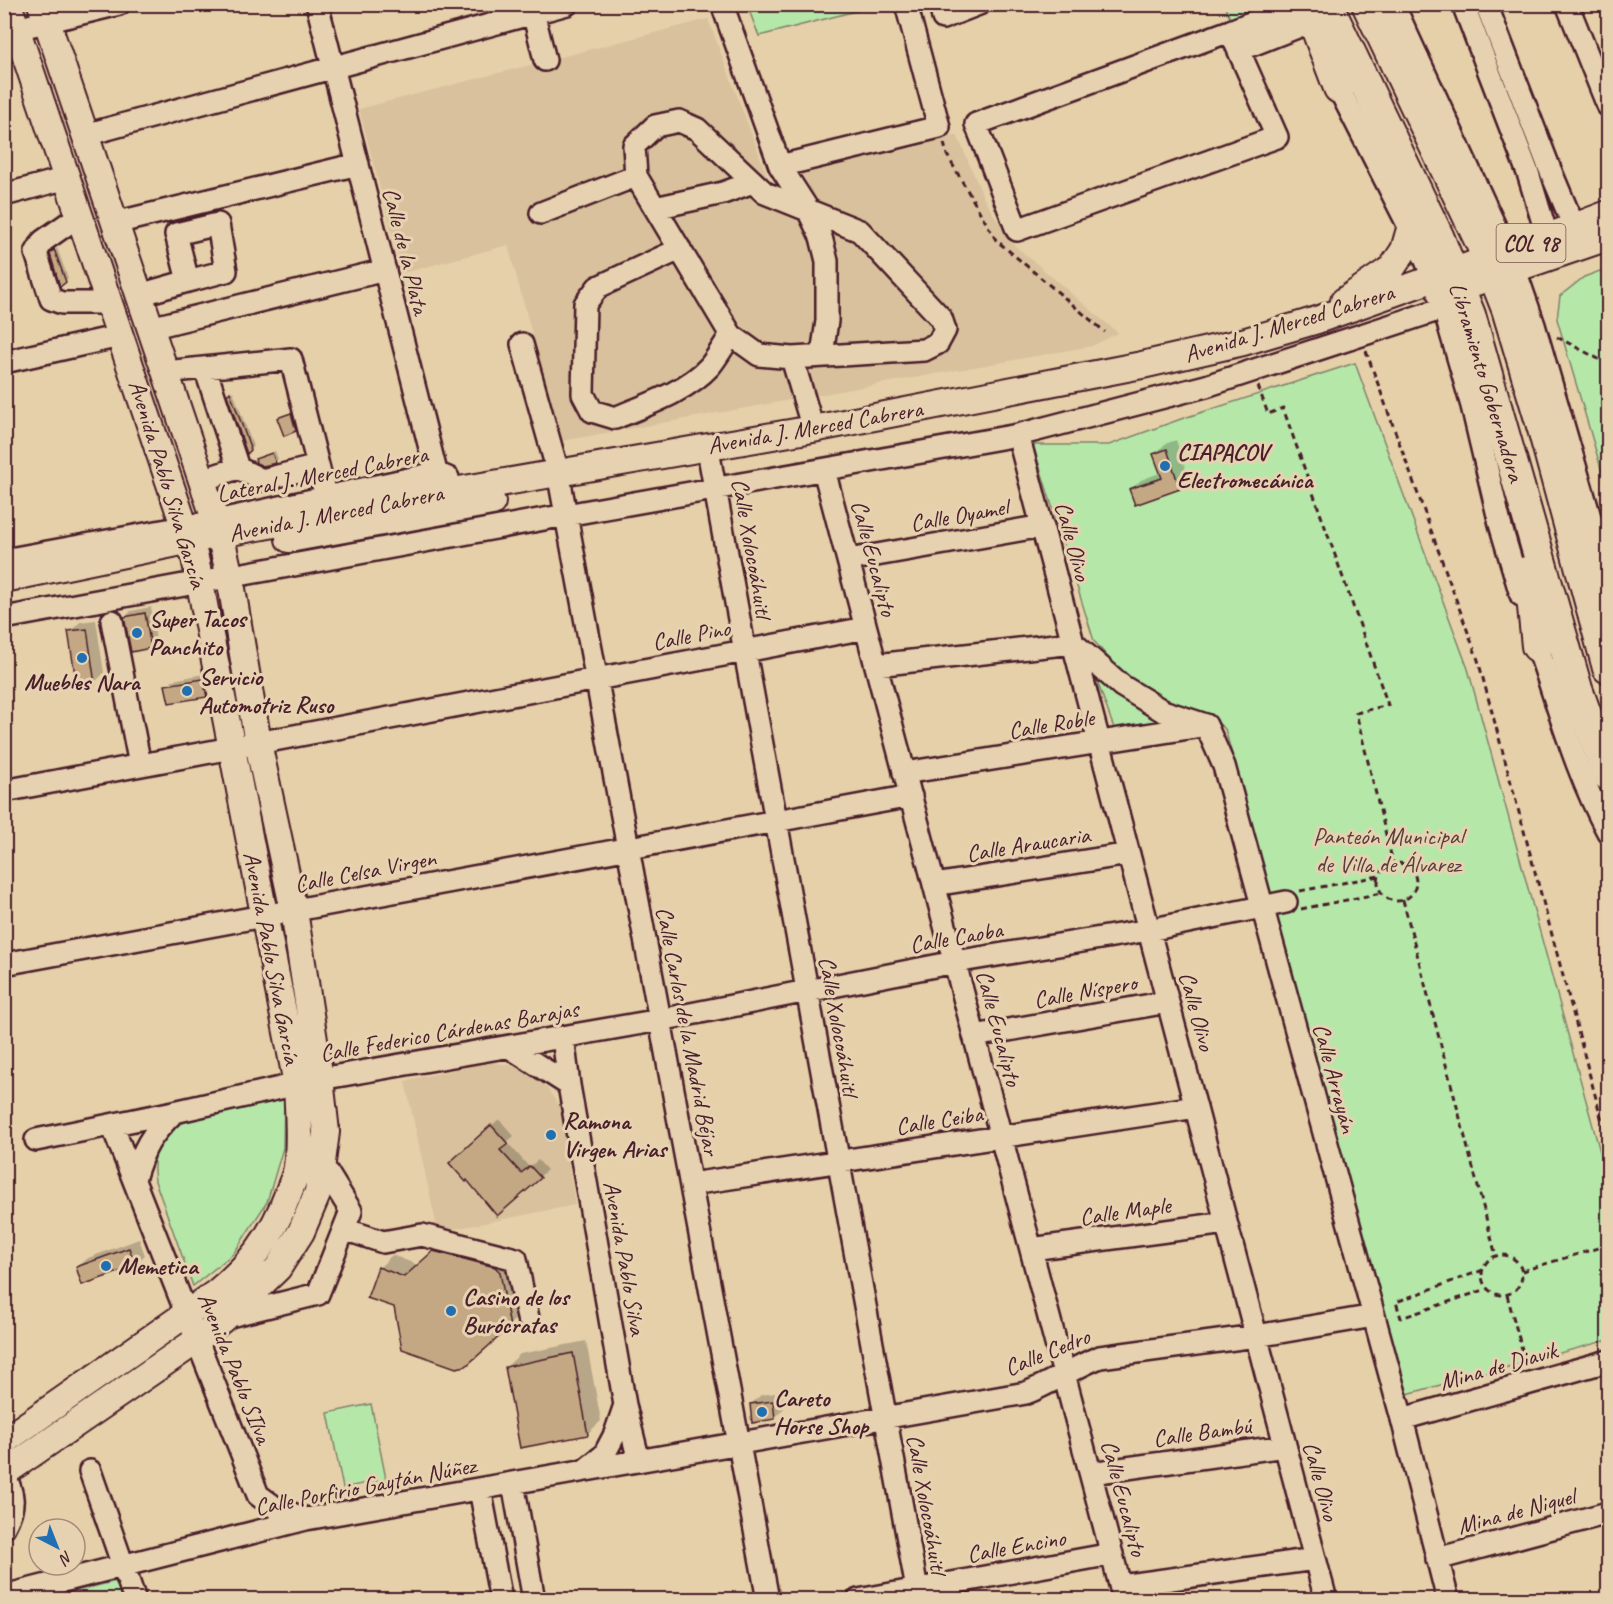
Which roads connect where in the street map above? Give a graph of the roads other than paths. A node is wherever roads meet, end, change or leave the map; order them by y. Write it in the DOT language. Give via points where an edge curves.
graph roads {
  1 [pos="8,4"];
  2 [pos="119,4"];
  3 [pos="317,4"];
  4 [pos="567,4"];
  5 [pos="722,4"];
  6 [pos="906,4"];
  7 [pos="940,4"];
  8 [pos="980,4"];
  9 [pos="1367,4"];
  10 [pos="1393,4"];
  11 [pos="1463,4"];
  12 [pos="1486,4"];
  13 [pos="1567,4"];
  14 [pos="1306,8"];
  15 [pos="532,9"];
  16 [pos="44,14"];
  17 [pos="11,31"];
  18 [pos="1234,41"];
  19 [pos="545,60"];
  20 [pos="333,68"];
  21 [pos="1339,88"];
  22 [pos="1608,106"];
  23 [pos="85,135"];
  24 [pos="358,164"];
  25 [pos="780,166"];
  26 [pos="636,176"];
  27 [pos="67,178"];
  28 [pos="753,182"];
  29 [pos="4,195"];
  30 [pos="655,208"];
  31 [pos="807,208"];
  32 [pos="541,213"];
  33 [pos="1608,214"];
  34 [pos="80,215"];
  35 [pos="115,223"];
  36 [pos="1410,229"];
  37 [pos="1579,237"];
  38 [pos="1608,237"];
  39 [pos="1550,247"];
  40 [pos="680,249"];
  41 [pos="1501,264"];
  42 [pos="385,270"];
  43 [pos="188,281"];
  44 [pos="1446,288"];
  45 [pos="139,295"];
  46 [pos="109,303"];
  47 [pos="1334,325"];
  48 [pos="1390,326"];
  49 [pos="150,328"];
  50 [pos="731,335"];
  51 [pos="120,336"];
  52 [pos="522,344"];
  53 [pos="822,355"];
  54 [pos="792,358"];
  55 [pos="1294,359"];
  56 [pos="4,362"];
  57 [pos="205,368"];
  58 [pos="165,372"];
  59 [pos="813,429"];
  60 [pos="1018,435"];
  61 [pos="1509,454"];
  62 [pos="710,461"];
  63 [pos="318,466"];
  64 [pos="238,468"];
  65 [pos="824,470"];
  66 [pos="202,480"];
  67 [pos="560,481"];
  68 [pos="715,488"];
  69 [pos="441,492"];
  70 [pos="326,497"];
  71 [pos="566,515"];
  72 [pos="1043,526"];
  73 [pos="220,535"];
  74 [pos="193,552"];
  75 [pos="4,560"];
  76 [pos="848,560"];
  77 [pos="230,577"];
  78 [pos="4,579"];
  79 [pos="1608,579"];
  80 [pos="4,596"];
  81 [pos="4,618"];
  82 [pos="112,621"];
  83 [pos="866,628"];
  84 [pos="1073,642"];
  85 [pos="1537,646"];
  86 [pos="745,651"];
  87 [pos="876,665"];
  88 [pos="1608,668"];
  89 [pos="596,679"];
  90 [pos="1206,725"];
  91 [pos="1100,741"];
  92 [pos="258,743"];
  93 [pos="232,748"];
  94 [pos="140,765"];
  95 [pos="904,773"];
  96 [pos="1608,775"];
  97 [pos="4,791"];
  98 [pos="911,796"];
  99 [pos="776,821"];
  100 [pos="1608,832"];
  101 [pos="628,849"];
  102 [pos="1129,854"];
  103 [pos="934,885"];
  104 [pos="1286,902"];
  105 [pos="1262,908"];
  106 [pos="294,910"];
  107 [pos="264,916"];
  108 [pos="1149,930"];
  109 [pos="955,962"];
  110 [pos="4,964"];
  111 [pos="807,992"];
  112 [pos="1168,1002"];
  113 [pos="660,1020"];
  114 [pos="974,1036"];
  115 [pos="563,1037"];
  116 [pos="508,1047"];
  117 [pos="308,1082"];
  118 [pos="569,1085"];
  119 [pos="1196,1107"];
  120 [pos="174,1112"];
  121 [pos="112,1125"];
  122 [pos="1001,1136"];
  123 [pos="36,1140"];
  124 [pos="838,1162"];
  125 [pos="322,1164"];
  126 [pos="134,1179"];
  127 [pos="691,1184"];
  128 [pos="1226,1223"];
  129 [pos="344,1229"];
  130 [pos="1031,1249"];
  131 [pos="186,1314"];
  132 [pos="1374,1316"];
  133 [pos="226,1317"];
  134 [pos="528,1318"];
  135 [pos="1256,1336"];
  136 [pos="196,1341"];
  137 [pos="1608,1361"];
  138 [pos="1064,1373"];
  139 [pos="625,1405"];
  140 [pos="885,1417"];
  141 [pos="1402,1419"];
  142 [pos="4,1441"];
  143 [pos="739,1443"];
  144 [pos="1285,1446"];
  145 [pos="639,1461"];
  146 [pos="585,1470"];
  147 [pos="90,1471"];
  148 [pos="5,1473"];
  149 [pos="1091,1473"];
  150 [pos="513,1483"];
  151 [pos="480,1489"];
  152 [pos="258,1495"];
  153 [pos="1608,1513"];
  154 [pos="306,1519"];
  155 [pos="4,1527"];
  156 [pos="248,1534"];
  157 [pos="1112,1554"];
  158 [pos="1437,1559"];
  159 [pos="1315,1560"];
  160 [pos="123,1566"];
  161 [pos="1123,1593"];
  162 [pos="918,1594"];
  163 [pos="4,1596"];
  164 [pos="135,1599"];
  165 [pos="501,1599"];
  166 [pos="534,1599"];
  167 [pos="768,1599"];
  168 [pos="858,1599"];
  169 [pos="1326,1599"];
  170 [pos="1448,1599"];
  1 -- 17 [label="main road, Avenida Pablo Silva García"];
  2 -- 16 [label="street"];
  3 -- 20 [label="street, Calle de la Plata"];
  4 -- 15 [label="street"];
  5 -- 25 [label="street"];
  6 -- 25 [label="street" via="939,127"];
  7 -- 8 [label="street" via="943,18"];
  9 -- 41 [label="highway, Libramiento Gobernadora"];
  10 -- 41 [label="street"];
  11 -- 39 [label="street" via="1528,173"];
  12 -- 37 [label="street"];
  13 -- 22 [label="street"];
  14 -- 18 [label="street"];
  14 -- 21 [label="highway"];
  14 -- 44 [label="highway, Libramiento Gobernadora"];
  15 -- 19 [label="street"];
  15 -- 20 [label="street"];
  16 -- 17 [label="street"];
  16 -- 23 [label="main road, Avenida Pablo Silva García"];
  17 -- 27 [label="main road, Avenida Pablo Silva García"];
  18 -- 18 [label="street" via="976,124 1017,230 1277,137"];
  20 -- 23 [label="street"];
  20 -- 24 [label="street, Calle de la Plata"];
  21 -- 36 [label="street"];
  23 -- 35 [label="main road, Avenida Pablo Silva García"];
  24 -- 35 [label="street"];
  24 -- 42 [label="street, Calle de la Plata"];
  25 -- 31 [label="street"];
  26 -- 28 [label="street" via="634,146 654,126 679,121 698,129"];
  26 -- 30 [label="street"];
  26 -- 32 [label="street"];
  27 -- 29 [label="street"];
  27 -- 34 [label="main road, Avenida Pablo Silva García"];
  28 -- 30 [label="street"];
  28 -- 31 [label="street" via="765,193"];
  30 -- 40 [label="street"];
  31 -- 53 [label="street" via="827,261 827,321"];
  31 -- 53 [label="street" via="860,231 941,318 945,330 938,343 924,350"];
  33 -- 37 [label="main road, COL 98"];
  34 -- 46 [label="main road, Avenida Pablo Silva García"];
  34 -- 46 [label="street" via="44,241 36,253 51,298 62,303"];
  35 -- 45 [label="main road, Avenida Pablo Silva García"];
  36 -- 44 [label="street"];
  36 -- 47 [label="main road" via="1404,250 1392,268"];
  37 -- 38 [label="main road, COL 98"];
  37 -- 39 [label="main road, COL 98"];
  39 -- 41 [label="main road, COL 98"];
  40 -- 50 [label="street"];
  40 -- 50 [label="street" via="598,287 585,304 583,394 592,411 615,418 659,400 709,366"];
  41 -- 44 [label="main road, COL 98"];
  41 -- 79 [label="street" via="1534,325"];
  41 -- 88 [label="highway, Libramiento Gobernadora" via="1507,309"];
  42 -- 49 [label="street"];
  42 -- 69 [label="street, Calle de la Plata"];
  43 -- 45 [label="street"];
  44 -- 47 [label="main road, Avenida J. Merced Cabrera"];
  44 -- 47 [label="main road, Avenida J. Merced Cabrera"];
  44 -- 48 [label="street"];
  44 -- 61 [label="highway, Libramiento Gobernadora" via="1470,315"];
  44 -- 85 [label="street" via="1500,524"];
  45 -- 49 [label="main road, Avenida Pablo Silva García"];
  46 -- 51 [label="main road, Avenida Pablo Silva García"];
  47 -- 48 [label="street"];
  47 -- 55 [label="street"];
  47 -- 59 [label="main road, Avenida J. Merced Cabrera"];
  47 -- 62 [label="main road, Avenida J. Merced Cabrera" via="1193,371"];
  48 -- 55 [label="street"];
  49 -- 58 [label="main road, Avenida Pablo Silva García"];
  50 -- 54 [label="street" via="759,355"];
  51 -- 56 [label="street"];
  51 -- 74 [label="main road, Avenida Pablo Silva García"];
  52 -- 67 [label="street, Calle Carlos de la Madrid Béjar"];
  53 -- 54 [label="street"];
  54 -- 59 [label="street"];
  55 -- 60 [label="street"];
  57 -- 58 [label="street"];
  57 -- 63 [label="street" via="291,359"];
  57 -- 64 [label="street"];
  58 -- 66 [label="main road, Avenida Pablo Silva García"];
  59 -- 67 [label="main road, Avenida J. Merced Cabrera"];
  60 -- 65 [label="street"];
  60 -- 72 [label="street, Calle Olivo"];
  61 -- 85 [label="highway" via="1511,504 1532,597"];
  61 -- 96 [label="highway, Libramiento Gobernadora" via="1577,689"];
  62 -- 67 [label="main road, Avenida J. Merced Cabrera"];
  62 -- 68 [label="street, Calle Xolocoáhuitl"];
  63 -- 64 [label="street" via="262,480"];
  63 -- 70 [label="street"];
  64 -- 66 [label="street"];
  65 -- 68 [label="street"];
  65 -- 76 [label="street, Calle Eucalipto"];
  66 -- 73 [label="main road, Avenida Pablo Silva García"];
  67 -- 69 [label="main road, Avenida J. Merced Cabrera"];
  67 -- 69 [label="main road, Avenida J. Merced Cabrera"];
  67 -- 71 [label="street, Calle Carlos de la Madrid Béjar"];
  68 -- 71 [label="street"];
  68 -- 86 [label="street, Calle Xolocoáhuitl"];
  69 -- 70 [label="street, Lateral J. Merced Cabrera"];
  69 -- 73 [label="main road, Avenida J. Merced Cabrera"];
  70 -- 73 [label="street, Lateral J. Merced Cabrera"];
  71 -- 77 [label="street"];
  71 -- 89 [label="street, Calle Carlos de la Madrid Béjar"];
  72 -- 76 [label="street, Calle Oyamel"];
  72 -- 84 [label="street, Calle Olivo"];
  73 -- 74 [label="main road, Avenida J. Merced Cabrera"];
  73 -- 77 [label="main road, Avenida Pablo Silva García"];
  74 -- 75 [label="street"];
  74 -- 77 [label="street"];
  74 -- 78 [label="main road, Avenida J. Merced Cabrera"];
  74 -- 80 [label="main road, Avenida J. Merced Cabrera"];
  74 -- 81 [label="street"];
  74 -- 93 [label="main road, Avenida Pablo Silva García"];
  76 -- 83 [label="street, Calle Eucalipto"];
  77 -- 92 [label="main road, Avenida Pablo Silva García"];
  82 -- 94 [label="street"];
  83 -- 86 [label="street, Calle Pino"];
  83 -- 87 [label="street, Calle Eucalipto"];
  84 -- 87 [label="street"];
  84 -- 90 [label="street" via="1122,686 1163,711"];
  84 -- 91 [label="street, Calle Olivo"];
  85 -- 100 [label="street" via="1567,735"];
  86 -- 89 [label="street, Calle Pino"];
  86 -- 99 [label="street, Calle Xolocoáhuitl"];
  87 -- 95 [label="street, Calle Eucalipto"];
  89 -- 92 [label="street, Calle Pino"];
  89 -- 101 [label="street, Calle Carlos de la Madrid Béjar"];
  90 -- 91 [label="street, Calle Roble"];
  90 -- 105 [label="street, Calle Arrayán" via="1224,766"];
  91 -- 95 [label="street, Calle Roble"];
  91 -- 102 [label="street, Calle Olivo"];
  92 -- 93 [label="street, Calle Pino"];
  92 -- 106 [label="main road, Avenida Pablo Silva García"];
  93 -- 94 [label="street, Calle Pino"];
  93 -- 107 [label="main road, Avenida Pablo Silva García"];
  94 -- 97 [label="street, Calle Pino"];
  95 -- 98 [label="street, Calle Eucalipto"];
  98 -- 99 [label="street"];
  98 -- 103 [label="street, Calle Eucalipto"];
  99 -- 101 [label="street"];
  99 -- 111 [label="street, Calle Xolocoáhuitl"];
  101 -- 106 [label="street, Calle Celsa Virgen"];
  101 -- 113 [label="street, Calle Carlos de la Madrid Béjar"];
  102 -- 103 [label="street, Calle Araucaria"];
  102 -- 108 [label="street, Calle Olivo"];
  103 -- 109 [label="street, Calle Eucalipto"];
  104 -- 105 [label="street, Calle Caoba"];
  105 -- 108 [label="street, Calle Caoba"];
  105 -- 132 [label="street, Calle Arrayán"];
  106 -- 107 [label="street, Calle Celsa Virgen"];
  106 -- 117 [label="main road, Avenida Pablo Silva García"];
  107 -- 110 [label="street, Calle Celsa Virgen"];
  107 -- 117 [label="main road, Avenida Pablo Silva García"];
  108 -- 109 [label="street, Calle Caoba"];
  108 -- 112 [label="street, Calle Olivo"];
  109 -- 111 [label="street, Calle Caoba"];
  109 -- 114 [label="street, Calle Eucalipto"];
  111 -- 113 [label="street, Calle Caoba"];
  111 -- 124 [label="street, Calle Xolocoáhuitl"];
  112 -- 114 [label="street, Calle Níspero"];
  112 -- 119 [label="street, Calle Olivo"];
  113 -- 115 [label="street, Calle Federico Cárdenas Barajas"];
  113 -- 127 [label="street, Calle Carlos de la Madrid Béjar"];
  114 -- 122 [label="street, Calle Eucalipto"];
  115 -- 116 [label="street, Calle Federico Cárdenas Barajas"];
  115 -- 118 [label="street, Avenida Pablo Silva"];
  116 -- 117 [label="street, Calle Federico Cárdenas Barajas"];
  116 -- 118 [label="street"];
  117 -- 120 [label="street, Calle Federico Cárdenas Barajas"];
  117 -- 125 [label="main road" via="327,1132"];
  117 -- 131 [label="main road" via="297,1169 280,1215 260,1250 241,1272"];
  118 -- 139 [label="street, Avenida Pablo Silva"];
  119 -- 122 [label="street, Calle Ceiba"];
  119 -- 128 [label="street, Calle Olivo"];
  120 -- 121 [label="street, Calle Federico Cárdenas Barajas"];
  120 -- 126 [label="street" via="143,1149"];
  121 -- 123 [label="street, Calle Federico Cárdenas Barajas"];
  121 -- 126 [label="street, Avenida Pablo SIlva"];
  122 -- 124 [label="street, Calle Ceiba"];
  122 -- 130 [label="street, Calle Eucalipto"];
  124 -- 127 [label="street, Calle Ceiba"];
  124 -- 140 [label="street, Calle Xolocoáhuitl"];
  125 -- 129 [label="street" via="351,1211"];
  125 -- 133 [label="main road" via="318,1192 302,1232 278,1268"];
  126 -- 131 [label="street, Avenida Pablo SIlva"];
  127 -- 143 [label="street, Calle Carlos de la Madrid Béjar"];
  128 -- 130 [label="street, Calle Maple"];
  128 -- 135 [label="street, Calle Olivo"];
  129 -- 133 [label="street" via="318,1294"];
  129 -- 134 [label="street" via="383,1242 422,1235 516,1259"];
  130 -- 138 [label="street, Calle Eucalipto"];
  131 -- 136 [label="street, Avenida Pablo SIlva"];
  131 -- 142 [label="main road"];
  132 -- 135 [label="street, Calle Cedro"];
  132 -- 141 [label="street, Calle Arrayán"];
  133 -- 136 [label="main road"];
  135 -- 138 [label="street, Calle Cedro" via="1100,1357"];
  135 -- 144 [label="street, Calle Olivo"];
  136 -- 148 [label="main road"];
  136 -- 152 [label="street, Avenida Pablo SIlva"];
  137 -- 141 [label="street, Mina de Diavik"];
  138 -- 140 [label="street, Calle Cedro" via="1026,1393"];
  138 -- 149 [label="street, Calle Eucalipto"];
  139 -- 145 [label="street, Avenida Pablo Silva"];
  139 -- 146 [label="street, Avenida Pablo Silva" via="604,1455"];
  140 -- 143 [label="street, Calle Cedro"];
  140 -- 162 [label="street, Calle Xolocoáhuitl"];
  141 -- 158 [label="street, Calle Arrayán"];
  143 -- 145 [label="street, Calle Porfirio Gaytán Núñez"];
  143 -- 167 [label="street, Calle Carlos de la Madrid Béjar"];
  144 -- 149 [label="street, Calle Bambú"];
  144 -- 159 [label="street, Calle Olivo"];
  145 -- 146 [label="street, Calle Porfirio Gaytán Núñez"];
  146 -- 150 [label="street, Calle Porfirio Gaytán Núñez"];
  147 -- 160 [label="street"];
  148 -- 155 [label="street" via="13,1494 11,1514"];
  149 -- 157 [label="street, Calle Eucalipto"];
  150 -- 151 [label="street, Calle Porfirio Gaytán Núñez"];
  150 -- 166 [label="street"];
  151 -- 154 [label="street, Calle Porfirio Gaytán Núñez"];
  151 -- 165 [label="street"];
  152 -- 154 [label="street" via="276,1508"];
  152 -- 156 [label="street"];
  153 -- 158 [label="street, Mina de Niquel"];
  154 -- 156 [label="street, Calle Porfirio Gaytán Núñez"];
  156 -- 160 [label="street, Calle Porfirio Gaytán Núñez"];
  157 -- 161 [label="street, Calle Eucalipto"];
  157 -- 162 [label="street, Calle Encino"];
  158 -- 170 [label="street, Calle Arrayán"];
  159 -- 161 [label="street"];
  159 -- 169 [label="street, Calle Olivo"];
  160 -- 163 [label="street, Calle Porfirio Gaytán Núñez"];
  160 -- 164 [label="street"];
  162 -- 168 [label="street, Calle Encino"];
}
